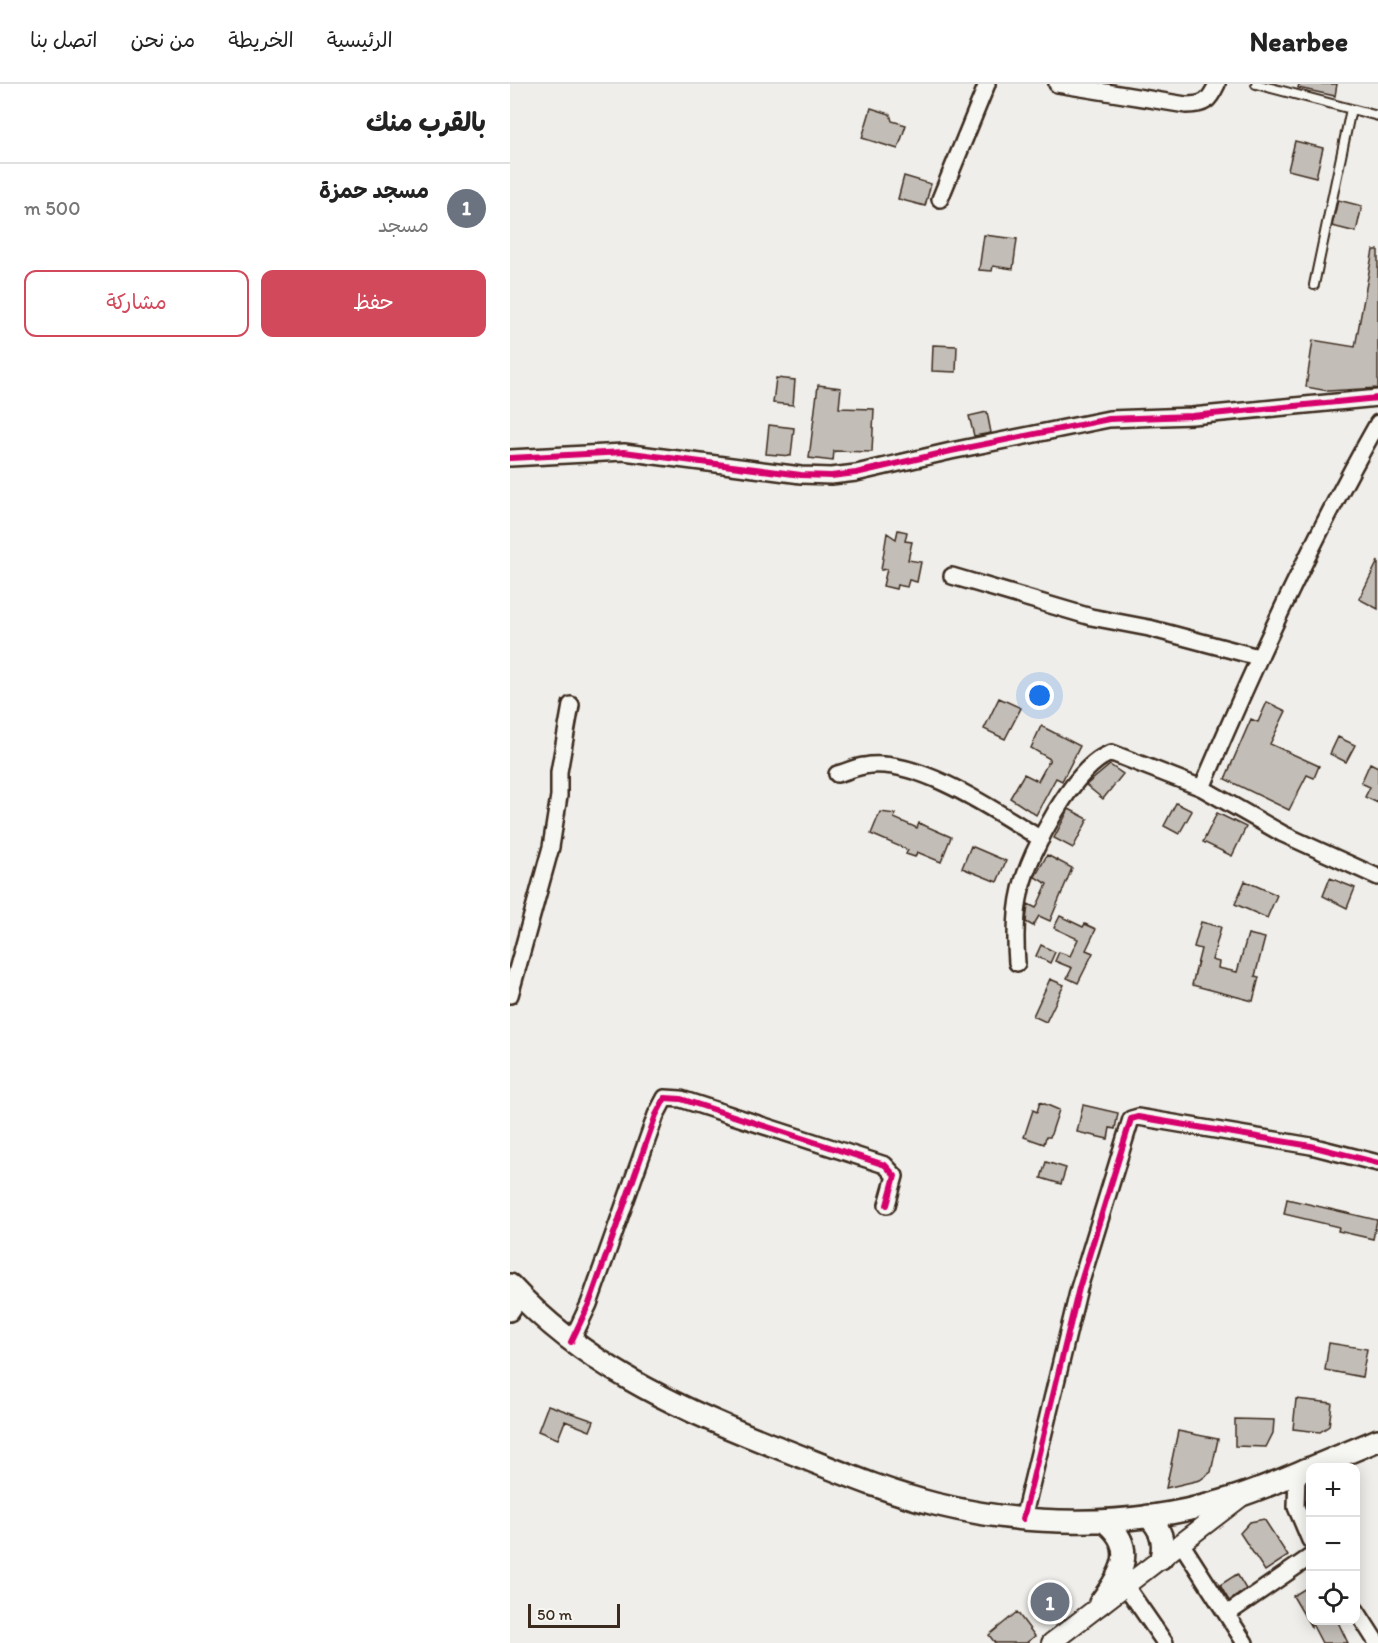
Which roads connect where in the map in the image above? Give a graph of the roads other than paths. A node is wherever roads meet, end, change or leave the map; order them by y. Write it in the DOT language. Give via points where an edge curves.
graph roads {
  1 [pos="987,84"];
  2 [pos="1057,84"];
  3 [pos="1217,84"];
  4 [pos="1256,84"];
  5 [pos="1351,109"];
  6 [pos="1378,116"];
  7 [pos="940,200"];
  8 [pos="1314,285"];
  9 [pos="1378,398"];
  10 [pos="1378,423"];
  11 [pos="510,458"];
  12 [pos="952,576"];
  13 [pos="1258,657"];
  14 [pos="571,705"];
  15 [pos="837,774"];
  16 [pos="1202,788"];
  17 [pos="1041,839"];
  18 [pos="1378,877"];
  19 [pos="1017,963"];
  20 [pos="510,995"];
  21 [pos="1378,1163"];
  22 [pos="887,1205"];
  23 [pos="514,1298"];
  24 [pos="571,1342"];
  25 [pos="1378,1440"];
  26 [pos="1321,1463"];
  27 [pos="1306,1469"];
  28 [pos="1246,1493"];
  29 [pos="1148,1516"];
  30 [pos="1023,1519"];
  31 [pos="1104,1521"];
  32 [pos="1306,1529"];
  33 [pos="1181,1543"];
  34 [pos="1161,1558"];
  35 [pos="1306,1560"];
  36 [pos="1124,1563"];
  37 [pos="1125,1585"];
  38 [pos="1100,1603"];
  39 [pos="1227,1614"];
  40 [pos="1360,1617"];
  41 [pos="1374,1642"];
  42 [pos="1052,1643"];
  43 [pos="1165,1643"];
  44 [pos="1245,1643"];
  1 -- 7 [label="street"];
  2 -- 3 [label="street" via="1203,105"];
  4 -- 5 [label="lane"];
  5 -- 6 [label="lane"];
  5 -- 8 [label="lane"];
  9 -- 11 [label="street" via="1192,416 1109,419 831,476 624,452"];
  10 -- 13 [label="street" via="1340,489"];
  12 -- 13 [label="street" via="1091,617"];
  13 -- 16 [label="street"];
  14 -- 20 [label="street" via="551,847"];
  15 -- 17 [label="street" via="876,765 933,778"];
  16 -- 17 [label="street" via="1120,754 1104,755 1072,787"];
  16 -- 18 [label="street" via="1283,834"];
  17 -- 19 [label="street" via="1022,886 1014,928"];
  21 -- 30 [label="street" via="1311,1146 1138,1117 1131,1119 1079,1288"];
  22 -- 24 [label="street" via="895,1176 885,1165 681,1099 665,1098 589,1304"];
  23 -- 24 [label="main road"];
  24 -- 30 [label="main road" via="611,1370 671,1403 766,1443 913,1498"];
  25 -- 26 [label="main road"];
  27 -- 28 [label="main road"];
  27 -- 32 [label="street" via="1296,1507"];
  28 -- 29 [label="main road" via="1200,1507"];
  28 -- 33 [label="street"];
  29 -- 31 [label="main road"];
  29 -- 34 [label="main road" via="1163,1540"];
  29 -- 36 [label="main road"];
  30 -- 31 [label="main road"];
  31 -- 36 [label="main road" via="1120,1539"];
  33 -- 34 [label="street"];
  33 -- 39 [label="street"];
  34 -- 37 [label="street"];
  35 -- 39 [label="street"];
  36 -- 38 [label="main road"];
  37 -- 38 [label="street"];
  37 -- 43 [label="street"];
  38 -- 42 [label="street"];
  39 -- 44 [label="street"];
  40 -- 41 [label="street"];
}
